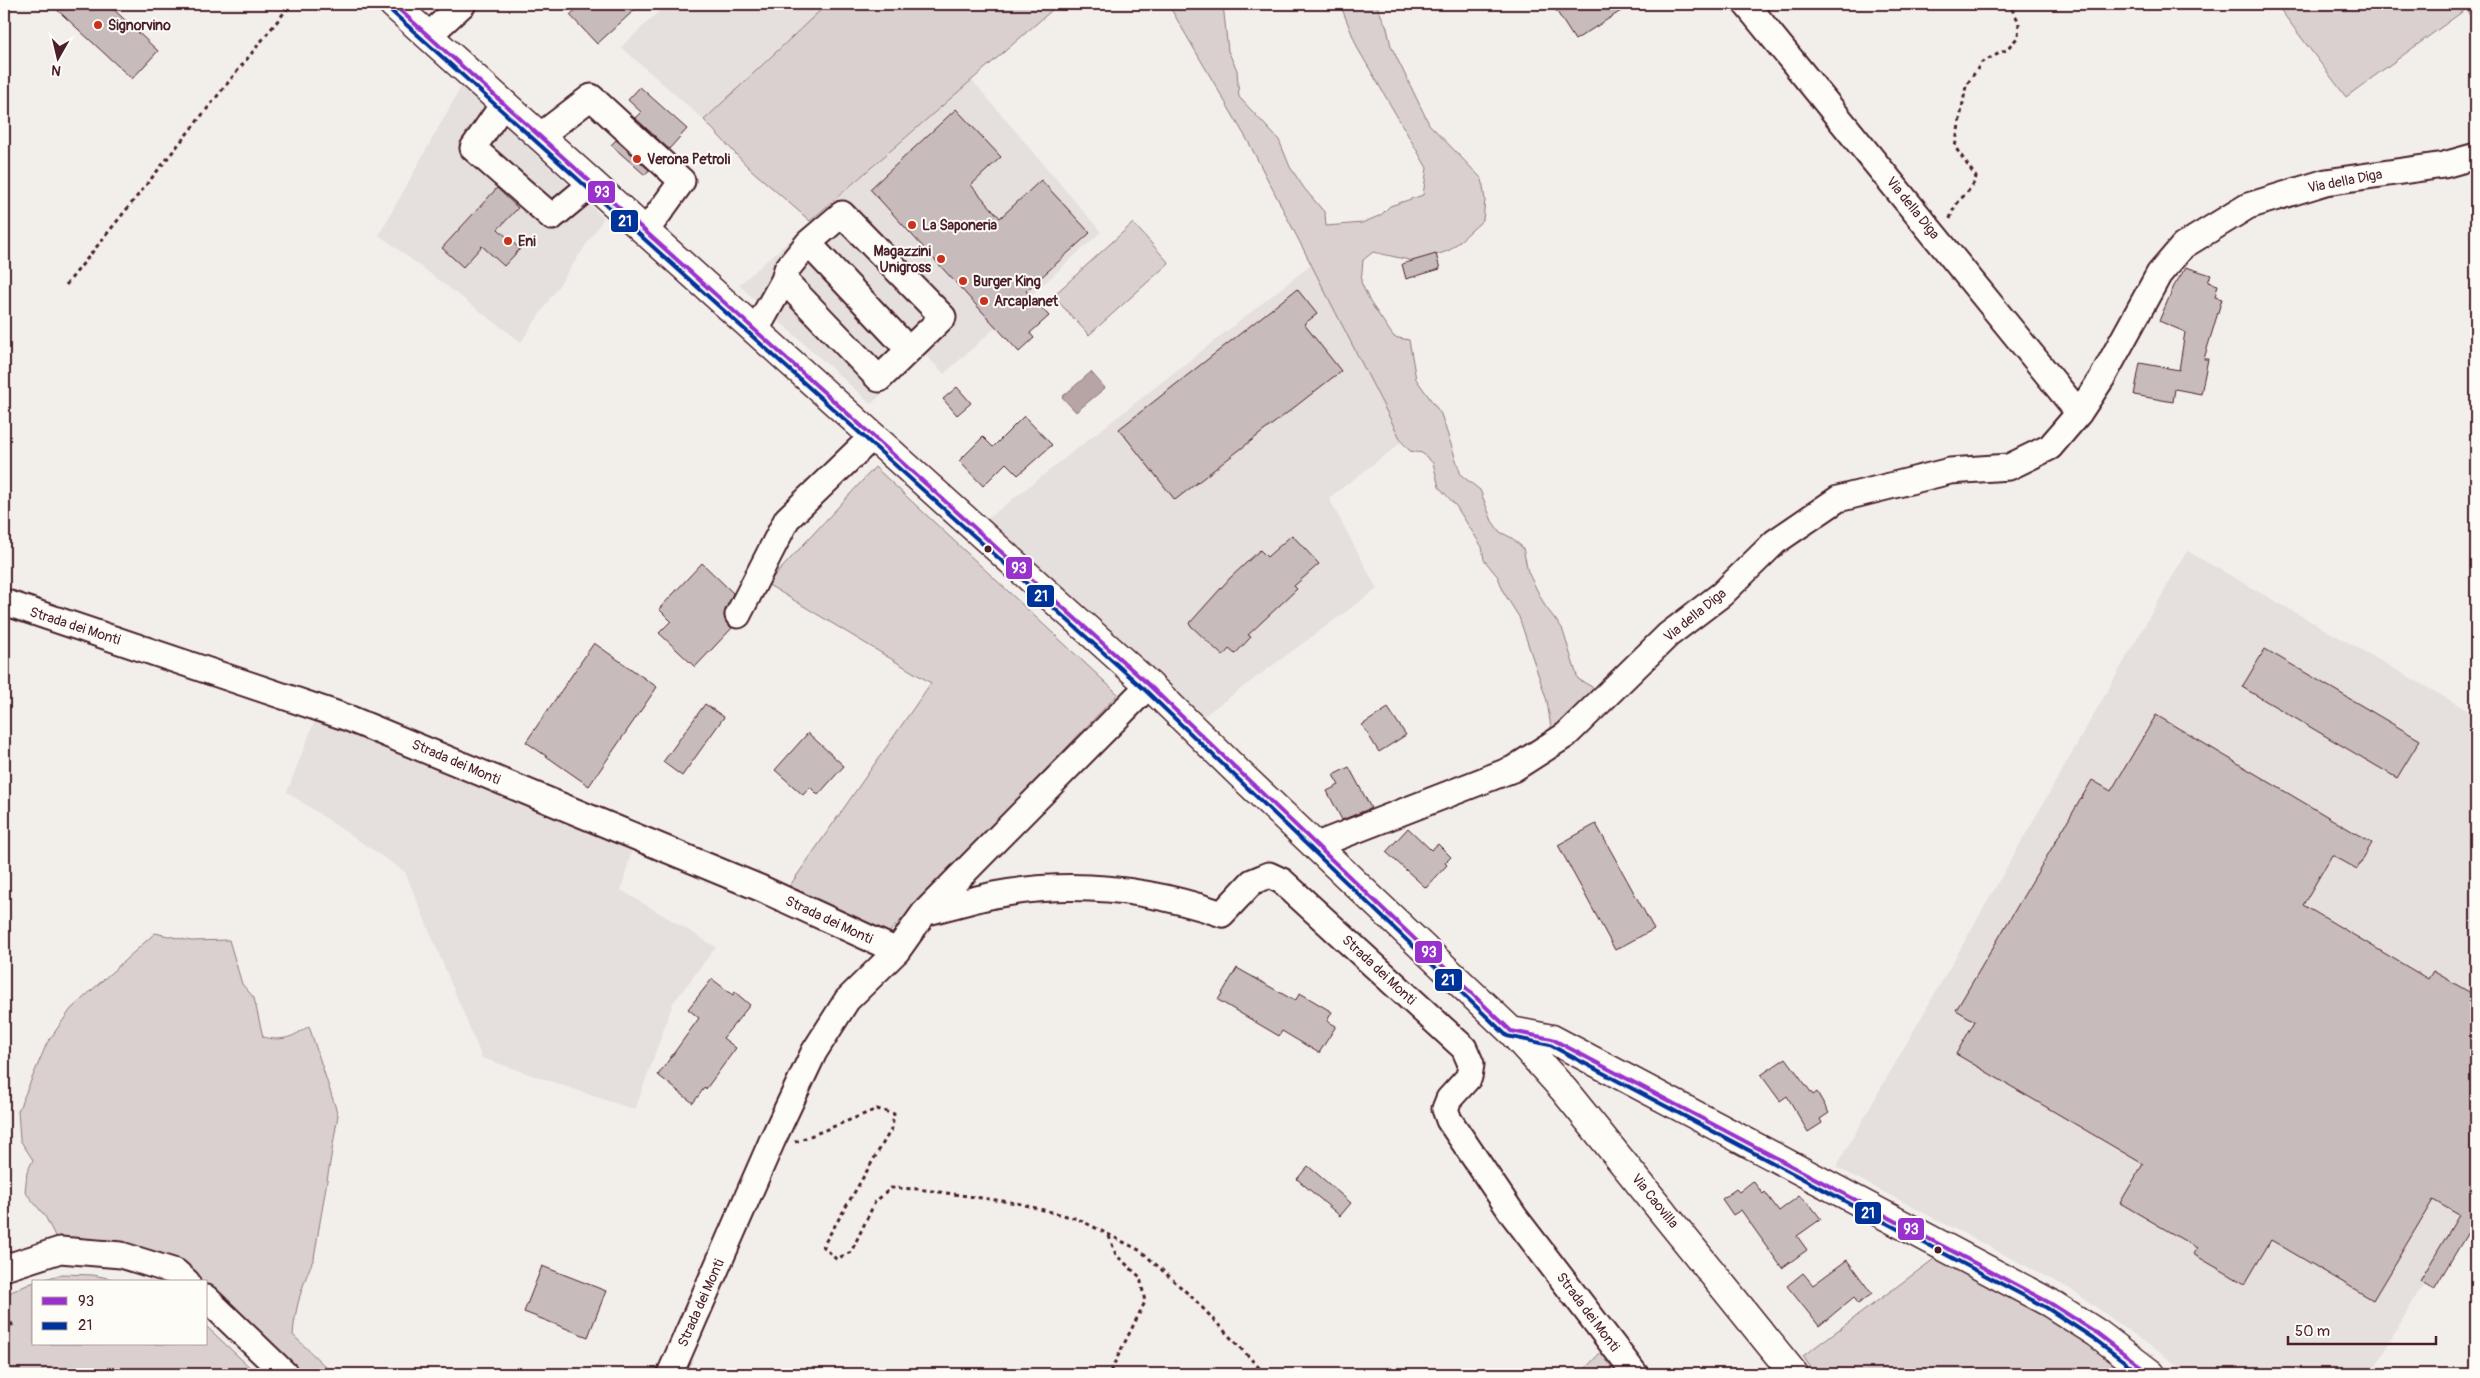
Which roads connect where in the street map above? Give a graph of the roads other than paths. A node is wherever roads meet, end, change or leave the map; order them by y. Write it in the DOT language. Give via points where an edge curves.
graph roads {
  1 [pos="394,4"];
  2 [pos="463,4"];
  3 [pos="1746,4"];
  4 [pos="428,36"];
  5 [pos="504,103"];
  6 [pos="540,136"];
  7 [pos="2476,156"];
  8 [pos="593,183"];
  9 [pos="646,231"];
  10 [pos="808,243"];
  11 [pos="784,280"];
  12 [pos="756,330"];
  13 [pos="909,350"];
  14 [pos="2080,413"];
  15 [pos="873,436"];
  16 [pos="4,602"];
  17 [pos="738,615"];
  18 [pos="1149,685"];
  19 [pos="1316,844"];
  20 [pos="924,913"];
  21 [pos="897,951"];
  22 [pos="1511,1031"];
  23 [pos="4,1268"];
  24 [pos="185,1280"];
  25 [pos="208,1300"];
  26 [pos="285,1374"];
  27 [pos="670,1374"];
  28 [pos="1635,1374"];
  29 [pos="1794,1374"];
  30 [pos="2151,1374"];
  1 -- 4 [label="main road, Via Caovilla"];
  2 -- 4 [label="street"];
  3 -- 14 [label="street, Via della Diga"];
  4 -- 5 [label="main road, Via Caovilla"];
  5 -- 6 [label="main road, Via Caovilla"];
  5 -- 8 [label="street" via="473,148 552,217"];
  6 -- 8 [label="main road, Via Caovilla"];
  6 -- 9 [label="street" via="591,97 682,181"];
  7 -- 14 [label="street, Via della Diga" via="2444,165 2326,182 2248,206 2183,246 2159,274"];
  8 -- 9 [label="main road, Via Caovilla"];
  9 -- 12 [label="main road, Via Caovilla"];
  10 -- 11 [label="street" via="787,269"];
  10 -- 13 [label="street"];
  10 -- 13 [label="street" via="842,214 943,317"];
  11 -- 12 [label="street"];
  11 -- 13 [label="street" via="879,379"];
  12 -- 15 [label="main road, Via Caovilla"];
  14 -- 19 [label="street, Via della Diga" via="2050,447 2009,467 1950,470 1838,499 1775,542 1722,594 1668,635 1566,735 1513,768"];
  15 -- 17 [label="street" via="787,519"];
  15 -- 18 [label="main road, Via Caovilla"];
  16 -- 21 [label="street, Strada dei Monti" via="348,718 760,888"];
  18 -- 19 [label="main road, Via Caovilla"];
  18 -- 20 [label="street, Strada dei Monti"];
  19 -- 22 [label="main road, Via Caovilla"];
  20 -- 21 [label="street, Strada dei Monti"];
  20 -- 28 [label="street, Strada dei Monti" via="995,895 1058,888 1119,889 1168,898 1222,914 1252,882 1269,875 1282,880 1464,1048 1471,1064 1469,1077 1449,1099 1445,1109 1450,1120 1514,1216"];
  21 -- 27 [label="street, Strada dei Monti" via="848,1000 814,1052"];
  22 -- 29 [label="main road, Via Caovilla" via="1564,1090"];
  22 -- 30 [label="main road" via="1552,1039 2050,1303 2112,1343"];
  23 -- 24 [label="street" via="60,1250 112,1254 176,1272"];
  25 -- 26 [label="street"];
}
